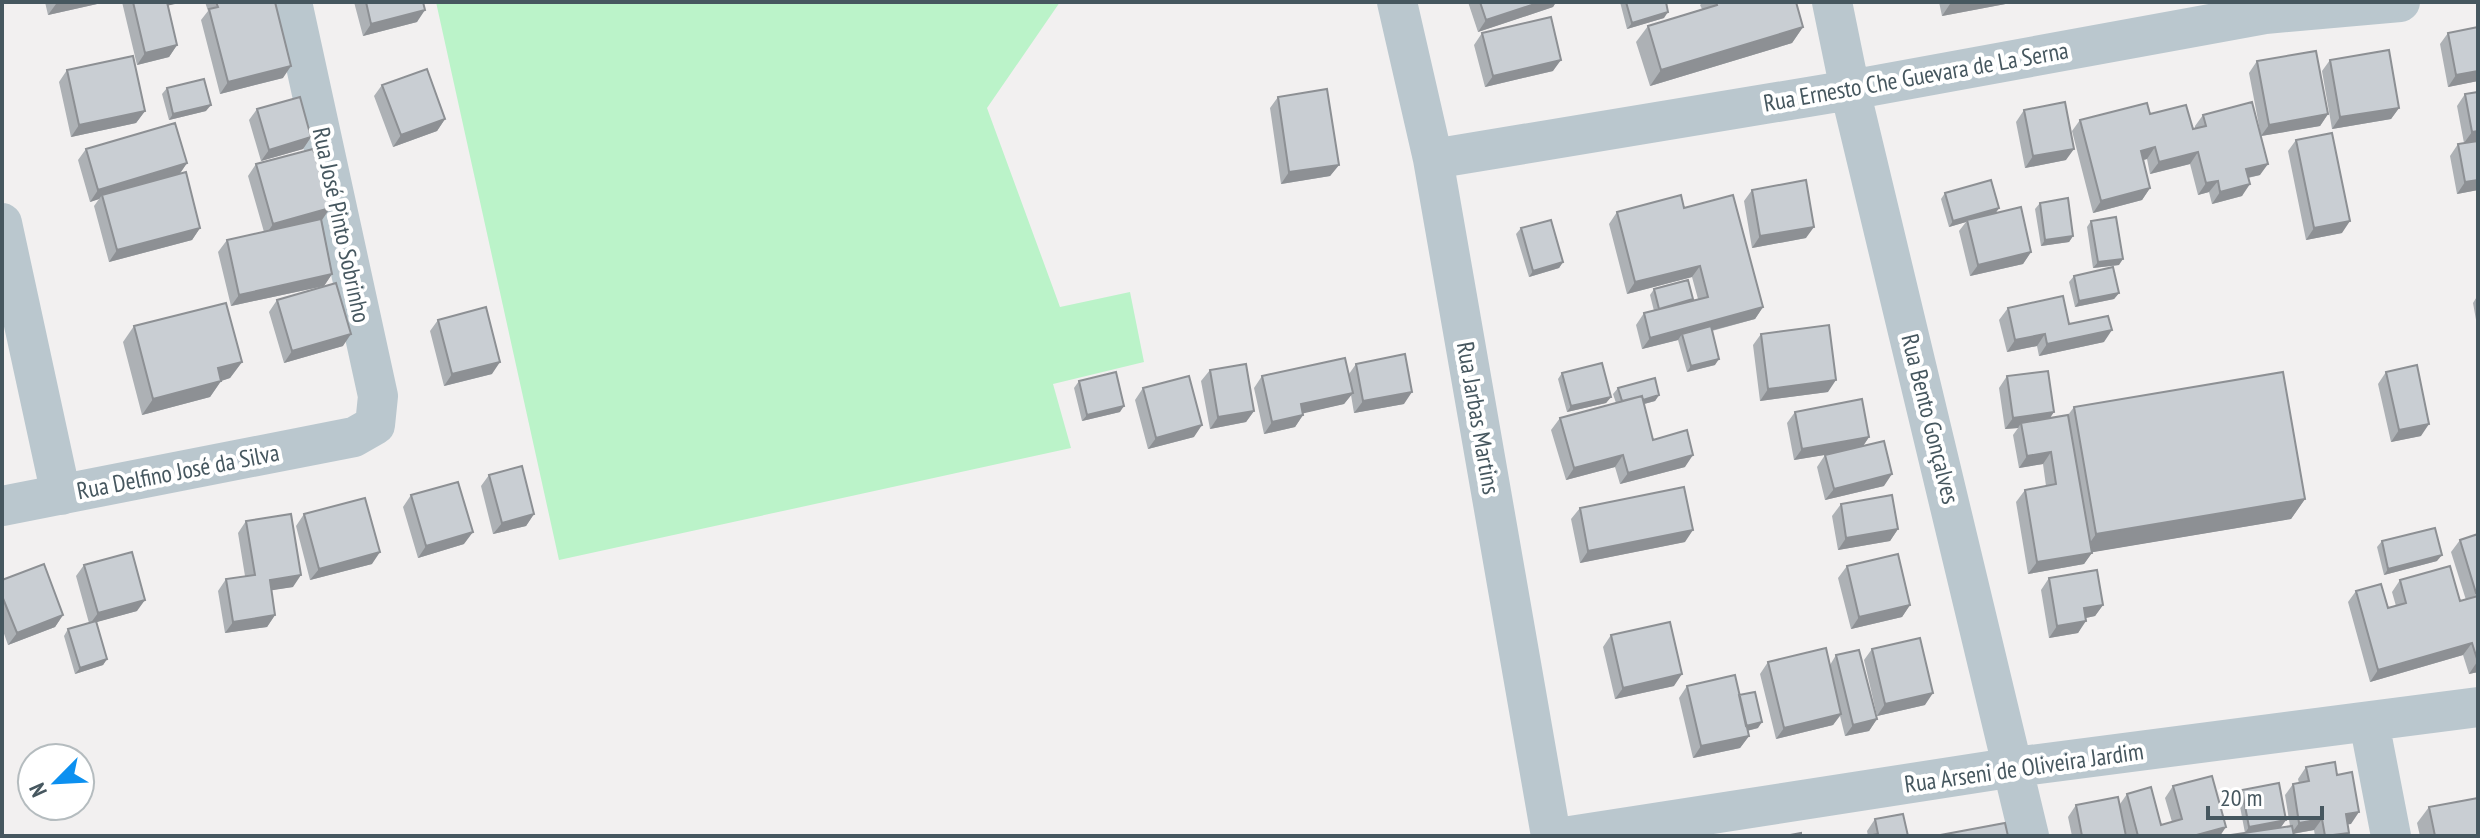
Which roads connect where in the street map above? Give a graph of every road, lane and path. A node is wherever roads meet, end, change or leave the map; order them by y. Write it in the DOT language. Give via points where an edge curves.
graph roads {
  1 [pos="292,2"];
  2 [pos="1397,2"];
  3 [pos="1832,2"];
  4 [pos="2400,2"];
  5 [pos="1850,90"];
  6 [pos="1433,159"];
  7 [pos="2,223"];
  8 [pos="354,437"];
  9 [pos="61,495"];
  10 [pos="2,506"];
  11 [pos="2478,707"];
  12 [pos="2369,722"];
  13 [pos="2015,767"];
  14 [pos="1551,836"];
  15 [pos="1570,836"];
  16 [pos="2029,836"];
  17 [pos="2391,836"];
  1 -- 8 [label="street, Rua José Pinto Sobrinho" via="378,396 375,425"];
  2 -- 6 [label="street, Rua Jarbas Martins"];
  3 -- 5 [label="street, Rua Bento Gonçalves"];
  4 -- 5 [label="street, Rua Ernesto Che Guevara de La Serna" via="2265,14"];
  5 -- 6 [label="street, Rua Ernesto Che Guevara de La Serna"];
  5 -- 13 [label="street, Rua Bento Gonçalves"];
  6 -- 14 [label="street, Rua Jarbas Martins"];
  7 -- 9 [label="street"];
  8 -- 9 [label="street, Rua Delfino José da Silva"];
  9 -- 10 [label="street, Rua Delfino José da Silva"];
  11 -- 12 [label="street, Rua Arseni de Oliveira Jardim"];
  12 -- 13 [label="street, Rua Arseni de Oliveira Jardim"];
  12 -- 17 [label="street"];
  13 -- 15 [label="street, Rua Arseni de Oliveira Jardim"];
  13 -- 16 [label="street, Rua Bento Gonçalves"];
}
